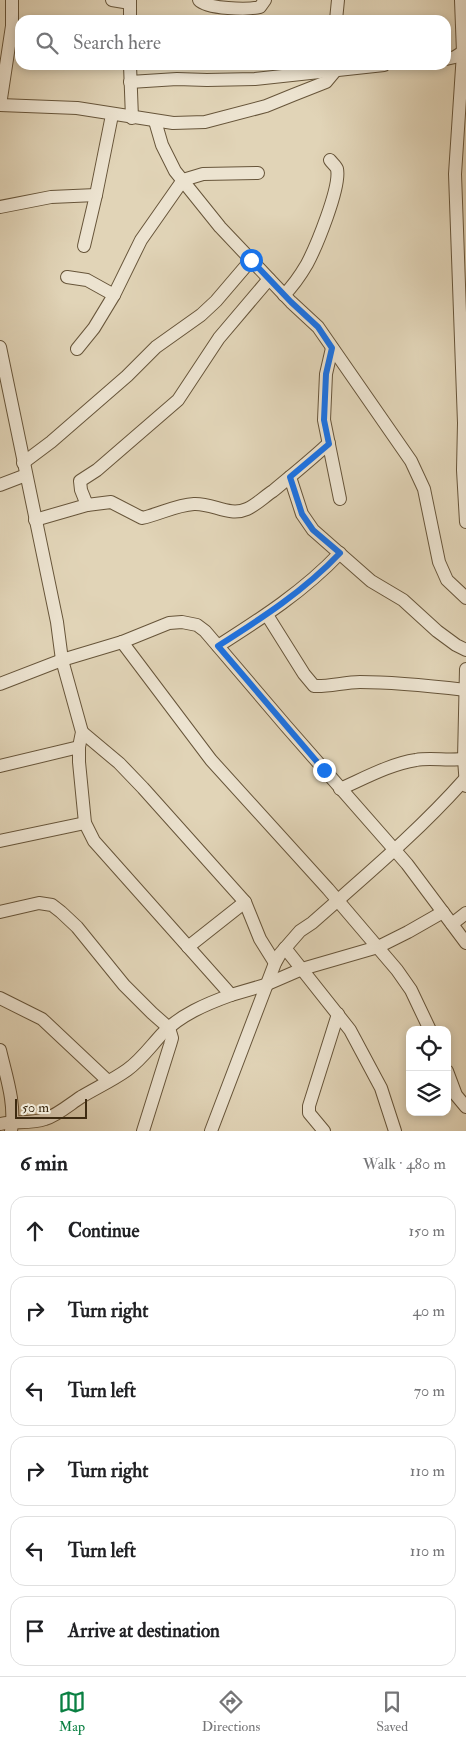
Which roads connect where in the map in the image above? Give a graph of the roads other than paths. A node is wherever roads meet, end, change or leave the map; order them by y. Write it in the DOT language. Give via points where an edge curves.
graph roads {
  1 [pos="12,0"];
  2 [pos="112,0"];
  3 [pos="199,0"];
  4 [pos="265,0"];
  5 [pos="338,0"];
  6 [pos="461,0"];
  7 [pos="130,1"];
  8 [pos="130,15"];
  9 [pos="336,15"];
  10 [pos="464,52"];
  11 [pos="451,57"];
  12 [pos="130,70"];
  13 [pos="321,70"];
  14 [pos="335,70"];
  15 [pos="130,82"];
  16 [pos="0,105"];
  17 [pos="112,115"];
  18 [pos="132,118"];
  19 [pos="155,121"];
  20 [pos="462,134"];
  21 [pos="330,160"];
  22 [pos="258,173"];
  23 [pos="183,180"];
  24 [pos="461,191"];
  25 [pos="96,195"];
  26 [pos="0,208"];
  27 [pos="84,246"];
  28 [pos="251,260"];
  29 [pos="68,277"];
  30 [pos="269,279"];
  31 [pos="284,295"];
  32 [pos="114,296"];
  33 [pos="463,327"];
  34 [pos="0,347"];
  35 [pos="332,348"];
  36 [pos="76,349"];
  37 [pos="329,444"];
  38 [pos="25,469"];
  39 [pos="290,477"];
  40 [pos="0,485"];
  41 [pos="340,499"];
  42 [pos="87,505"];
  43 [pos="35,520"];
  44 [pos="466,522"];
  45 [pos="340,553"];
  46 [pos="466,598"];
  47 [pos="267,615"];
  48 [pos="122,642"];
  49 [pos="218,646"];
  50 [pos="466,650"];
  51 [pos="62,660"];
  52 [pos="466,669"];
  53 [pos="0,684"];
  54 [pos="466,690"];
  55 [pos="466,703"];
  56 [pos="82,732"];
  57 [pos="79,747"];
  58 [pos="465,758"];
  59 [pos="0,766"];
  60 [pos="466,779"];
  61 [pos="466,786"];
  62 [pos="340,789"];
  63 [pos="85,822"];
  64 [pos="0,841"];
  65 [pos="395,851"];
  66 [pos="337,900"];
  67 [pos="245,902"];
  68 [pos="0,912"];
  69 [pos="443,912"];
  70 [pos="466,913"];
  71 [pos="452,924"];
  72 [pos="466,943"];
  73 [pos="188,946"];
  74 [pos="378,947"];
  75 [pos="285,948"];
  76 [pos="275,963"];
  77 [pos="302,969"];
  78 [pos="265,985"];
  79 [pos="231,996"];
  80 [pos="0,998"];
  81 [pos="338,1014"];
  82 [pos="428,1026"];
  83 [pos="168,1028"];
  84 [pos="0,1050"];
  85 [pos="108,1081"];
  86 [pos="451,1082"];
  87 [pos="466,1107"];
  88 [pos="8,1125"];
  89 [pos="143,1131"];
  90 [pos="211,1131"];
  91 [pos="324,1131"];
  92 [pos="395,1131"];
  1 -- 16 [label="street" via="12,26"];
  2 -- 7 [label="street"];
  3 -- 4 [label="street" via="208,6 252,8 260,7"];
  5 -- 9 [label="street"];
  6 -- 10 [label="street"];
  7 -- 8 [label="street"];
  10 -- 11 [label="street"];
  10 -- 20 [label="street"];
  12 -- 15 [label="street"];
  13 -- 15 [label="street" via="254,79"];
  14 -- 19 [label="street" via="326,82 247,111 198,123"];
  15 -- 18 [label="street"];
  16 -- 17 [label="street" via="76,108"];
  17 -- 18 [label="street"];
  17 -- 25 [label="street"];
  18 -- 19 [label="street"];
  19 -- 23 [label="street" via="162,145"];
  20 -- 24 [label="street" via="454,174"];
  21 -- 31 [label="street" via="336,168 337,179 330,207 308,263"];
  22 -- 23 [label="street" via="203,174"];
  23 -- 28 [label="street"];
  23 -- 32 [label="street" via="142,240"];
  24 -- 33 [label="street" via="457,252"];
  25 -- 26 [label="street" via="51,198"];
  25 -- 27 [label="street"];
  28 -- 30 [label="street"];
  28 -- 38 [label="street" via="201,315 156,347"];
  29 -- 32 [label="street" via="87,280"];
  30 -- 31 [label="street"];
  30 -- 42 [label="street" via="219,338 178,400 80,481"];
  31 -- 35 [label="street" via="318,327"];
  32 -- 36 [label="street"];
  33 -- 44 [label="street"];
  34 -- 38 [label="street"];
  35 -- 37 [label="street" via="326,374 324,420"];
  35 -- 46 [label="street" via="411,461 424,489 439,562 447,580"];
  37 -- 39 [label="street"];
  37 -- 41 [label="street"];
  38 -- 40 [label="street"];
  38 -- 43 [label="street"];
  39 -- 42 [label="street" via="247,509 235,511 207,505 180,505 142,518 111,502"];
  39 -- 45 [label="street" via="302,514 313,530"];
  42 -- 43 [label="street"];
  43 -- 51 [label="street"];
  45 -- 47 [label="street" via="307,585"];
  45 -- 50 [label="street" via="372,581 403,600 436,631"];
  47 -- 49 [label="street"];
  47 -- 54 [label="street" via="314,686 361,682"];
  48 -- 49 [label="street" via="169,623 182,622 202,628"];
  48 -- 51 [label="street"];
  48 -- 66 [label="street" via="210,760"];
  49 -- 62 [label="street"];
  51 -- 53 [label="street"];
  51 -- 56 [label="street"];
  52 -- 54 [label="street"];
  54 -- 55 [label="street"];
  55 -- 58 [label="street"];
  56 -- 57 [label="street"];
  56 -- 67 [label="street" via="125,769"];
  57 -- 59 [label="street"];
  57 -- 63 [label="street"];
  58 -- 60 [label="street"];
  58 -- 62 [label="street" via="414,760"];
  60 -- 61 [label="street"];
  60 -- 65 [label="street"];
  62 -- 65 [label="street"];
  63 -- 64 [label="street"];
  63 -- 73 [label="street" via="94,841"];
  65 -- 66 [label="street"];
  65 -- 69 [label="street"];
  66 -- 74 [label="street"];
  66 -- 75 [label="street"];
  67 -- 73 [label="street"];
  67 -- 76 [label="street" via="260,939"];
  68 -- 83 [label="street" via="39,903 56,907 77,927 124,985"];
  69 -- 71 [label="street"];
  69 -- 74 [label="street"];
  70 -- 71 [label="street"];
  71 -- 72 [label="street"];
  73 -- 79 [label="street"];
  74 -- 77 [label="street"];
  74 -- 82 [label="street" via="412,990"];
  75 -- 76 [label="street"];
  75 -- 77 [label="street"];
  76 -- 78 [label="street"];
  77 -- 78 [label="street"];
  77 -- 81 [label="street"];
  78 -- 79 [label="street"];
  78 -- 90 [label="street"];
  79 -- 83 [label="street" via="182,1017"];
  80 -- 85 [label="street" via="42,1019"];
  81 -- 91 [label="street" via="309,1106 309,1113"];
  81 -- 92 [label="street" via="381,1088"];
  83 -- 85 [label="street" via="140,1059"];
  83 -- 89 [label="street" via="172,1038"];
  84 -- 88 [label="street" via="12,1105"];
  85 -- 88 [label="street" via="47,1119"];
  86 -- 87 [label="street"];
}
